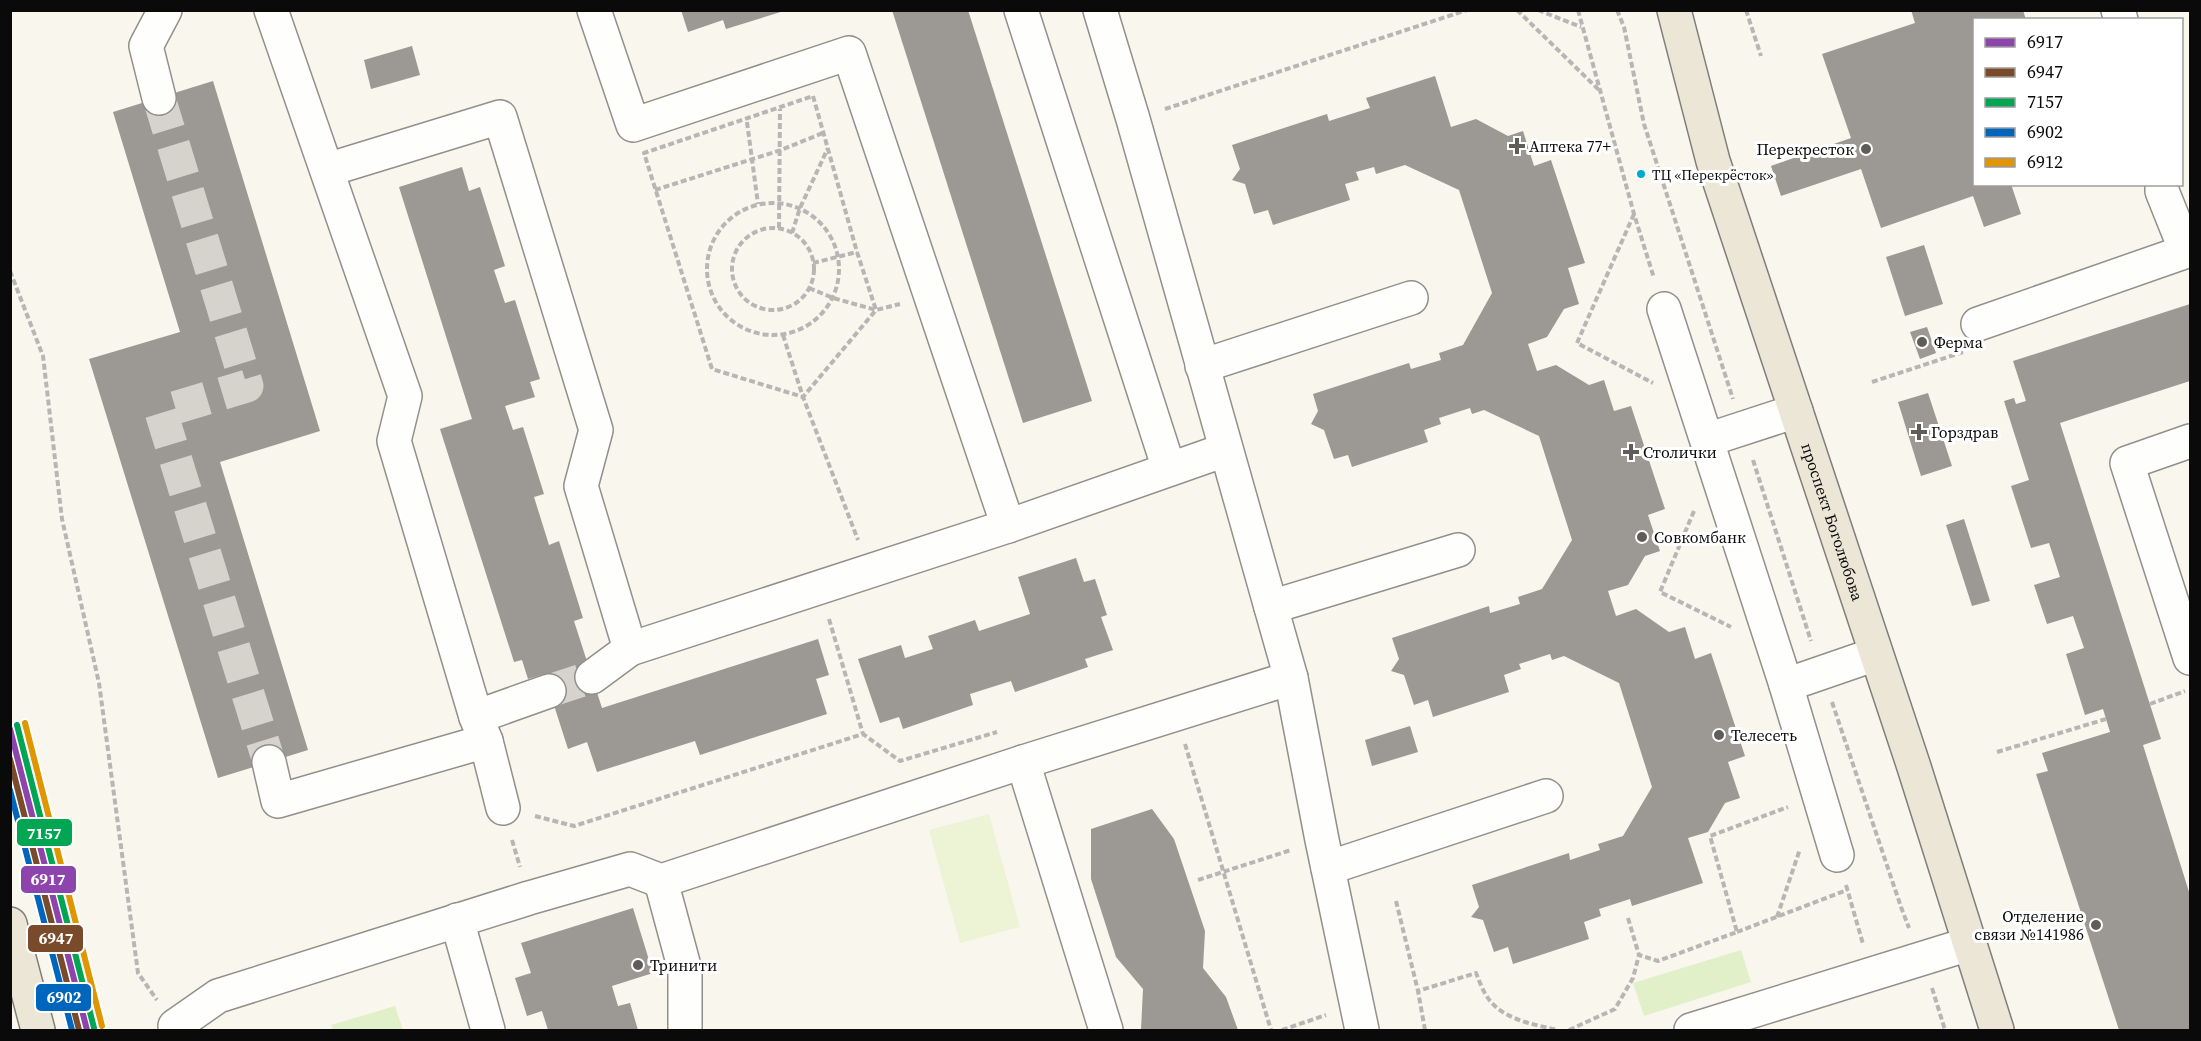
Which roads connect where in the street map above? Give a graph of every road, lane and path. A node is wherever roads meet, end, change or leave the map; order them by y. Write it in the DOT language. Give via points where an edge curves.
graph roads {
  1 [pos="165,10"];
  2 [pos="271,10"];
  3 [pos="594,10"];
  4 [pos="1021,10"];
  5 [pos="1100,10"];
  6 [pos="1467,10"];
  7 [pos="1517,10"];
  8 [pos="1538,10"];
  9 [pos="1578,10"];
  10 [pos="1617,10"];
  11 [pos="1674,10"];
  12 [pos="1746,10"];
  13 [pos="1582,27"];
  14 [pos="1761,56"];
  15 [pos="779,92"];
  16 [pos="1601,93"];
  17 [pos="159,98"];
  18 [pos="744,104"];
  19 [pos="1133,119"];
  20 [pos="823,133"];
  21 [pos="828,148"];
  22 [pos="781,150"];
  23 [pos="753,158"];
  24 [pos="327,170"];
  25 [pos="2162,186"];
  26 [pos="655,190"];
  27 [pos="780,203"];
  28 [pos="758,204"];
  29 [pos="800,208"];
  30 [pos="1634,214"];
  31 [pos="779,228"];
  32 [pos="792,233"];
  33 [pos="2188,250"];
  34 [pos="857,252"];
  35 [pos="838,256"];
  36 [pos="813,263"];
  37 [pos="10,271"];
  38 [pos="809,288"];
  39 [pos="833,298"];
  40 [pos="1411,298"];
  41 [pos="1664,309"];
  42 [pos="876,310"];
  43 [pos="1978,324"];
  44 [pos="783,335"];
  45 [pos="1202,366"];
  46 [pos="1872,382"];
  47 [pos="803,397"];
  48 [pos="1696,406"];
  49 [pos="1796,411"];
  50 [pos="1742,428"];
  51 [pos="2190,441"];
  52 [pos="1225,450"];
  53 [pos="1710,452"];
  54 [pos="1169,469"];
  55 [pos="1008,526"];
  56 [pos="1458,550"];
  57 [pos="869,571"];
  58 [pos="820,587"];
  59 [pos="1270,607"];
  60 [pos="630,649"];
  61 [pos="1775,649"];
  62 [pos="1876,654"];
  63 [pos="2190,658"];
  64 [pos="1821,672"];
  65 [pos="592,677"];
  66 [pos="1291,678"];
  67 [pos="1786,685"];
  68 [pos="2190,689"];
  69 [pos="549,691"];
  70 [pos="2150,704"];
  71 [pos="2106,719"];
  72 [pos="481,729"];
  73 [pos="1003,731"];
  74 [pos="1182,733"];
  75 [pos="863,734"];
  76 [pos="1997,752"];
  77 [pos="269,762"];
  78 [pos="1023,762"];
  79 [pos="1819,795"];
  80 [pos="1546,796"];
  81 [pos="503,808"];
  82 [pos="1325,854"];
  83 [pos="1837,855"];
  84 [pos="1222,872"];
  85 [pos="1198,880"];
  86 [pos="661,881"];
  87 [pos="1847,890"];
  88 [pos="529,898"];
  89 [pos="1396,901"];
  90 [pos="1777,917"];
  91 [pos="1628,918"];
  92 [pos="457,920"];
  93 [pos="10,924"];
  94 [pos="1737,932"];
  95 [pos="1969,944"];
  96 [pos="1640,955"];
  97 [pos="1923,958"];
  98 [pos="1872,975"];
  99 [pos="1418,991"];
  100 [pos="1359,1018"];
  101 [pos="176,1028"];
  102 [pos="38,1030"];
  103 [pos="488,1030"];
  104 [pos="685,1030"];
  105 [pos="1106,1030"];
  106 [pos="1271,1030"];
  107 [pos="1282,1030"];
  108 [pos="1425,1030"];
  109 [pos="1557,1030"];
  110 [pos="1569,1030"];
  111 [pos="1691,1030"];
  112 [pos="1945,1030"];
  113 [pos="1997,1030"];
  1 -- 17 [label="street" via="146,46"];
  2 -- 24 [label="street"];
  3 -- 18 [label="street" via="633,125"];
  4 -- 54 [label="street"];
  5 -- 19 [label="street"];
  6 -- 19 [label="path"];
  7 -- 16 [label="path"];
  8 -- 13 [label="path"];
  9 -- 13 [label="path"];
  10 -- 50 [label="path" via="1644,124"];
  11 -- 49 [label="main road, проспект Боголюбова" via="1713,161"];
  12 -- 14 [label="path"];
  13 -- 16 [label="path"];
  15 -- 18 [label="street"];
  15 -- 18 [label="path"];
  15 -- 20 [label="path" via="813,96"];
  15 -- 22 [label="path"];
  15 -- 55 [label="street" via="849,53"];
  16 -- 30 [label="path"];
  18 -- 23 [label="path"];
  18 -- 26 [label="path" via="644,153"];
  19 -- 45 [label="street"];
  20 -- 21 [label="path"];
  20 -- 22 [label="path"];
  21 -- 29 [label="path"];
  21 -- 34 [label="path"];
  22 -- 23 [label="path"];
  22 -- 27 [label="path"];
  23 -- 26 [label="path"];
  23 -- 28 [label="path"];
  24 -- 60 [label="street" via="500,117 596,429 581,486"];
  24 -- 72 [label="street" via="405,396 394,441"];
  25 -- 33 [label="street"];
  26 -- 47 [label="path" via="712,369"];
  27 -- 28 [label="path"];
  27 -- 29 [label="path"];
  27 -- 31 [label="path"];
  28 -- 44 [label="path" via="737,213 721,228 711,248 707,270 711,292 723,312 740,326 761,334"];
  29 -- 32 [label="path"];
  29 -- 35 [label="path" via="818,220 831,236"];
  30 -- 41 [label="path"];
  30 -- 48 [label="path" via="1577,343"];
  31 -- 32 [label="path"];
  31 -- 38 [label="path" via="766,228 741,242 734,254 734,283 752,304 778,310 801,299"];
  32 -- 36 [label="path" via="802,240"];
  33 -- 43 [label="street"];
  34 -- 35 [label="path"];
  34 -- 42 [label="path"];
  35 -- 36 [label="path"];
  35 -- 39 [label="path" via="839,278"];
  36 -- 38 [label="path"];
  37 -- 101 [label="path" via="43,356 62,519 99,682 138,973"];
  38 -- 39 [label="path"];
  39 -- 42 [label="path"];
  39 -- 44 [label="path" via="820,316"];
  40 -- 45 [label="street"];
  41 -- 48 [label="street"];
  42 -- 47 [label="path"];
  43 -- 46 [label="path" via="1985,345"];
  44 -- 47 [label="path"];
  45 -- 52 [label="street"];
  47 -- 57 [label="path"];
  48 -- 53 [label="street"];
  49 -- 50 [label="street"];
  49 -- 62 [label="main road, проспект Боголюбова"];
  50 -- 53 [label="street"];
  50 -- 64 [label="path"];
  51 -- 63 [label="street" via="2127,463"];
  52 -- 54 [label="street"];
  52 -- 59 [label="street"];
  53 -- 61 [label="street"];
  53 -- 61 [label="path" via="1660,592"];
  54 -- 55 [label="street"];
  55 -- 57 [label="street"];
  56 -- 59 [label="street"];
  57 -- 58 [label="street"];
  58 -- 60 [label="street"];
  58 -- 75 [label="path"];
  59 -- 66 [label="street"];
  60 -- 65 [label="street"];
  61 -- 67 [label="street"];
  62 -- 64 [label="street"];
  62 -- 95 [label="main road, проспект Боголюбова"];
  64 -- 67 [label="street"];
  64 -- 97 [label="path" via="1900,907"];
  66 -- 78 [label="street"];
  66 -- 82 [label="street"];
  67 -- 79 [label="street"];
  68 -- 70 [label="path"];
  69 -- 72 [label="street"];
  71 -- 76 [label="path"];
  72 -- 77 [label="street" via="278,801"];
  72 -- 81 [label="street"];
  73 -- 75 [label="path" via="900,761"];
  74 -- 84 [label="path"];
  75 -- 81 [label="path" via="574,826"];
  78 -- 86 [label="street"];
  78 -- 105 [label="street"];
  79 -- 83 [label="street"];
  79 -- 90 [label="path"];
  79 -- 94 [label="path" via="1710,836"];
  80 -- 82 [label="street"];
  81 -- 88 [label="path"];
  82 -- 84 [label="path"];
  82 -- 100 [label="street"];
  83 -- 87 [label="path"];
  84 -- 85 [label="path"];
  84 -- 106 [label="path"];
  86 -- 88 [label="street" via="630,869"];
  86 -- 104 [label="street" via="685,970"];
  87 -- 90 [label="path"];
  87 -- 98 [label="path"];
  88 -- 92 [label="street"];
  89 -- 99 [label="path"];
  90 -- 94 [label="path"];
  91 -- 96 [label="path"];
  92 -- 101 [label="street" via="218,996"];
  92 -- 103 [label="street"];
  93 -- 102 [label="main road"];
  94 -- 96 [label="path" via="1659,961"];
  95 -- 97 [label="street"];
  95 -- 113 [label="main road, проспект Боголюбова"];
  96 -- 110 [label="path" via="1616,1009"];
  97 -- 98 [label="street"];
  97 -- 112 [label="path"];
  98 -- 111 [label="street"];
  99 -- 108 [label="path"];
  99 -- 109 [label="path" via="1476,973 1486,996 1499,1010 1523,1022"];
  100 -- 107 [label="path"];
}
